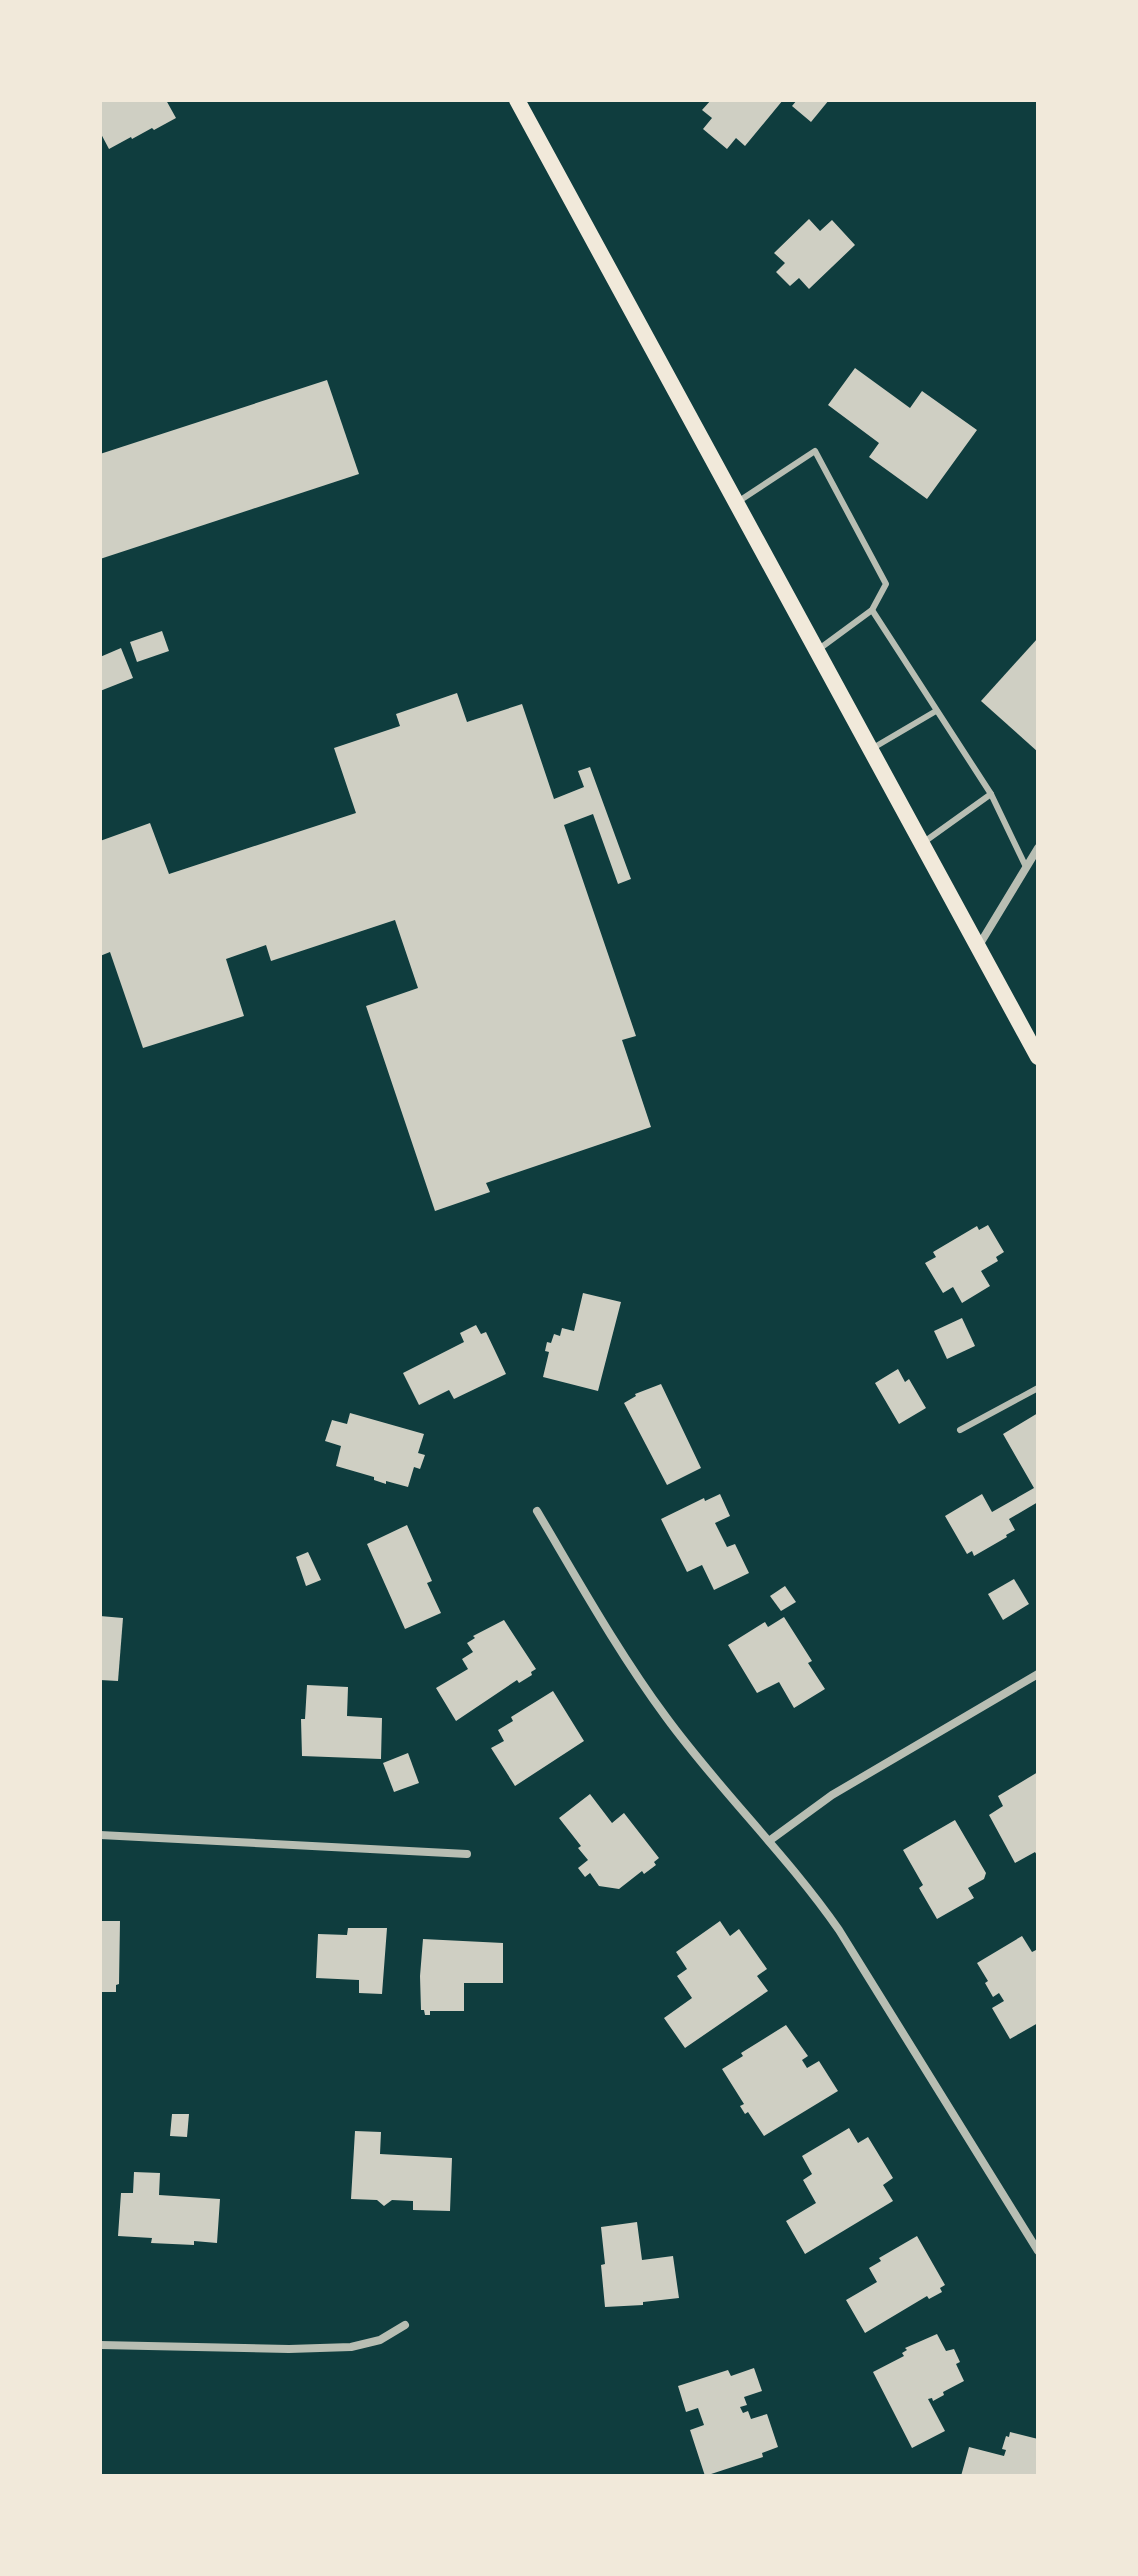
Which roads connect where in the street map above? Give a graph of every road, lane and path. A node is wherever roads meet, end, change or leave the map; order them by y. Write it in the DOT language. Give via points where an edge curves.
graph roads {
  1 [pos="517,100"];
  2 [pos="736,503"];
  3 [pos="872,610"];
  4 [pos="816,651"];
  5 [pos="936,711"];
  6 [pos="870,749"];
  7 [pos="991,794"];
  8 [pos="921,844"];
  9 [pos="1038,848"];
  10 [pos="1026,867"];
  11 [pos="977,948"];
  12 [pos="1038,1057"];
  13 [pos="1038,1388"];
  14 [pos="960,1430"];
  15 [pos="537,1511"];
  16 [pos="1038,1674"];
  17 [pos="100,1835"];
  18 [pos="769,1841"];
  19 [pos="467,1854"];
  20 [pos="1038,2251"];
  21 [pos="405,2325"];
  22 [pos="100,2345"];
  1 -- 2 [label="main road"];
  2 -- 3 [label="lane" via="815,451 886,584"];
  2 -- 4 [label="main road"];
  3 -- 4 [label="lane"];
  3 -- 5 [label="lane"];
  4 -- 6 [label="main road"];
  5 -- 6 [label="lane"];
  5 -- 7 [label="lane"];
  6 -- 8 [label="main road"];
  7 -- 8 [label="lane"];
  7 -- 10 [label="lane"];
  8 -- 11 [label="main road"];
  9 -- 10 [label="street"];
  10 -- 11 [label="street"];
  11 -- 12 [label="main road"];
  13 -- 14 [label="lane"];
  15 -- 18 [label="street" via="665,1716"];
  16 -- 18 [label="street" via="832,1795"];
  17 -- 19 [label="street"];
  18 -- 20 [label="street" via="839,1930"];
  21 -- 22 [label="street" via="380,2340 351,2347"];
}
